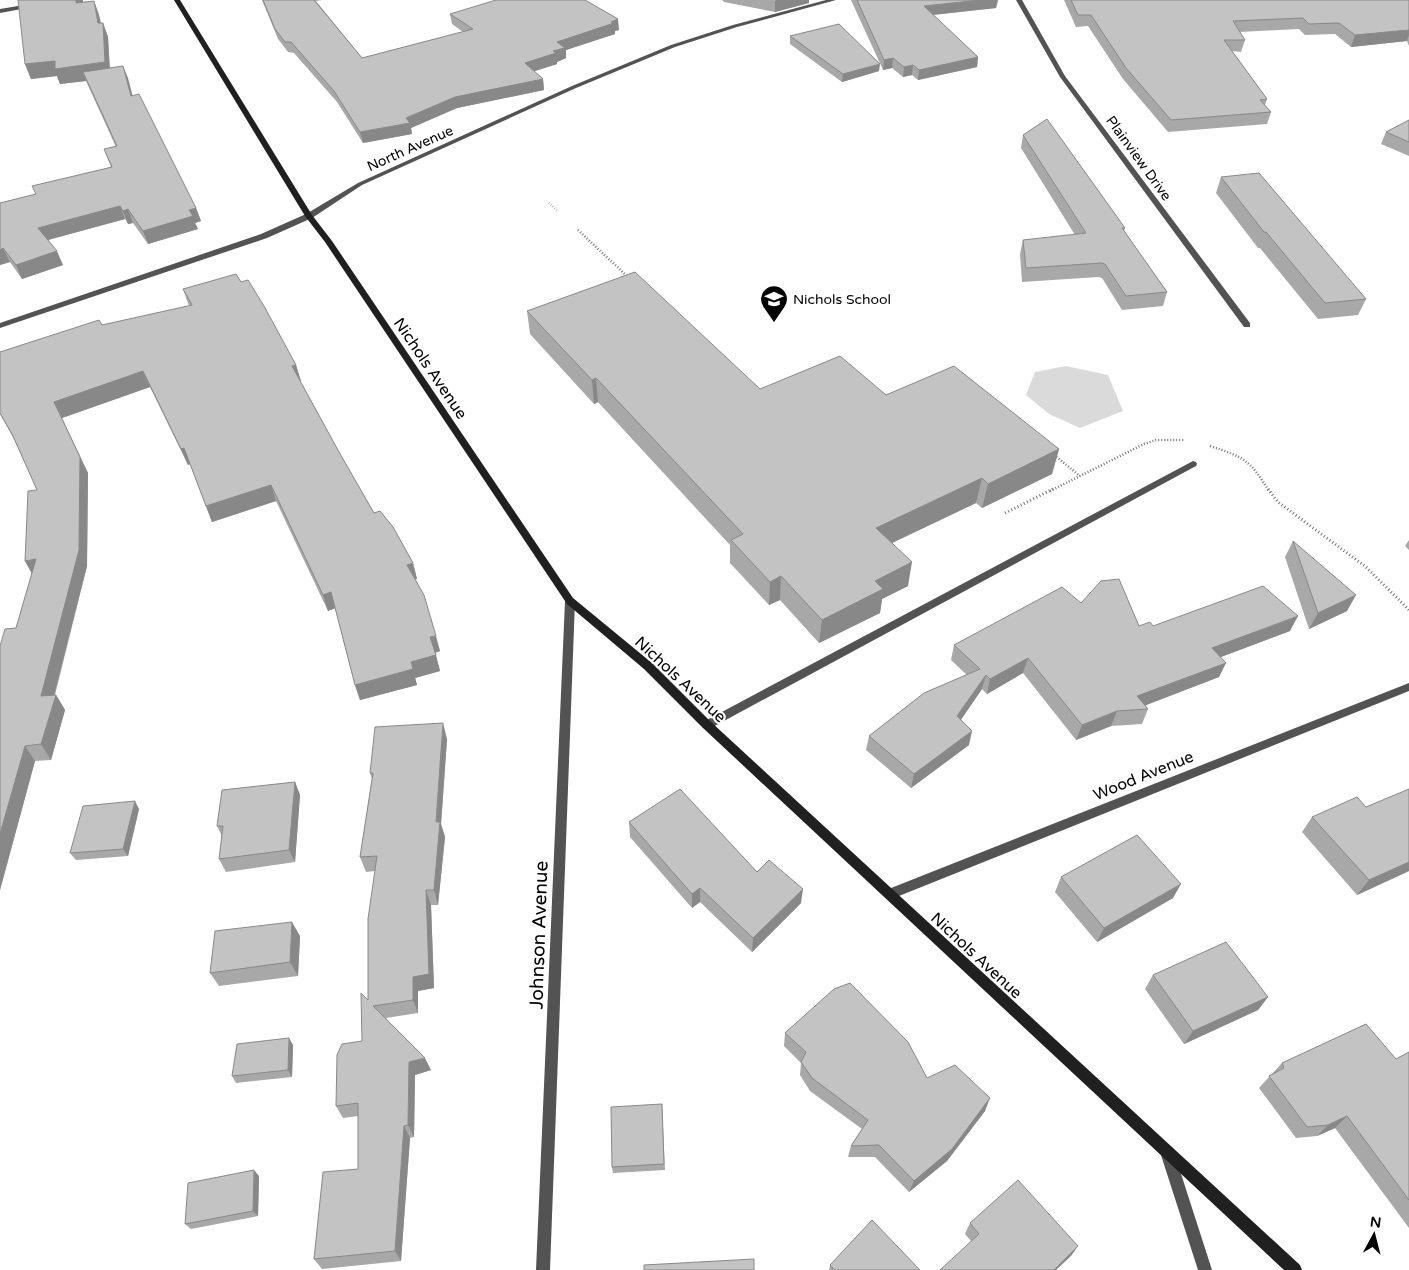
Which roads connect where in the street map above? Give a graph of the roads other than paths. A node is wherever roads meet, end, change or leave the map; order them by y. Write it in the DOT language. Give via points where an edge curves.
graph roads {
  1 [pos="177,0"];
  2 [pos="833,0"];
  3 [pos="1019,0"];
  4 [pos="36,5"];
  5 [pos="0,11"];
  6 [pos="309,216"];
  7 [pos="1247,325"];
  8 [pos="0,326"];
  9 [pos="1192,464"];
  10 [pos="570,601"];
  11 [pos="1409,687"];
  12 [pos="707,725"];
  13 [pos="890,894"];
  14 [pos="1167,1150"];
  15 [pos="543,1270"];
  16 [pos="1205,1270"];
  17 [pos="1296,1270"];
  1 -- 6 [label="main road, Nichols Avenue"];
  2 -- 6 [label="street, North Avenue" via="725,29 642,58 360,184"];
  3 -- 7 [label="street, Plainview Drive" via="1062,76"];
  4 -- 5 [label="street"];
  6 -- 8 [label="street, North Avenue" via="264,236"];
  6 -- 10 [label="main road, Nichols Avenue"];
  9 -- 12 [label="street"];
  10 -- 12 [label="main road, Nichols Avenue" via="648,666"];
  10 -- 15 [label="street, Johnson Avenue"];
  11 -- 13 [label="street, Wood Avenue"];
  12 -- 13 [label="main road, Nichols Avenue"];
  13 -- 14 [label="main road, Nichols Avenue"];
  14 -- 16 [label="street"];
  14 -- 17 [label="main road, Nichols Avenue"];
}
